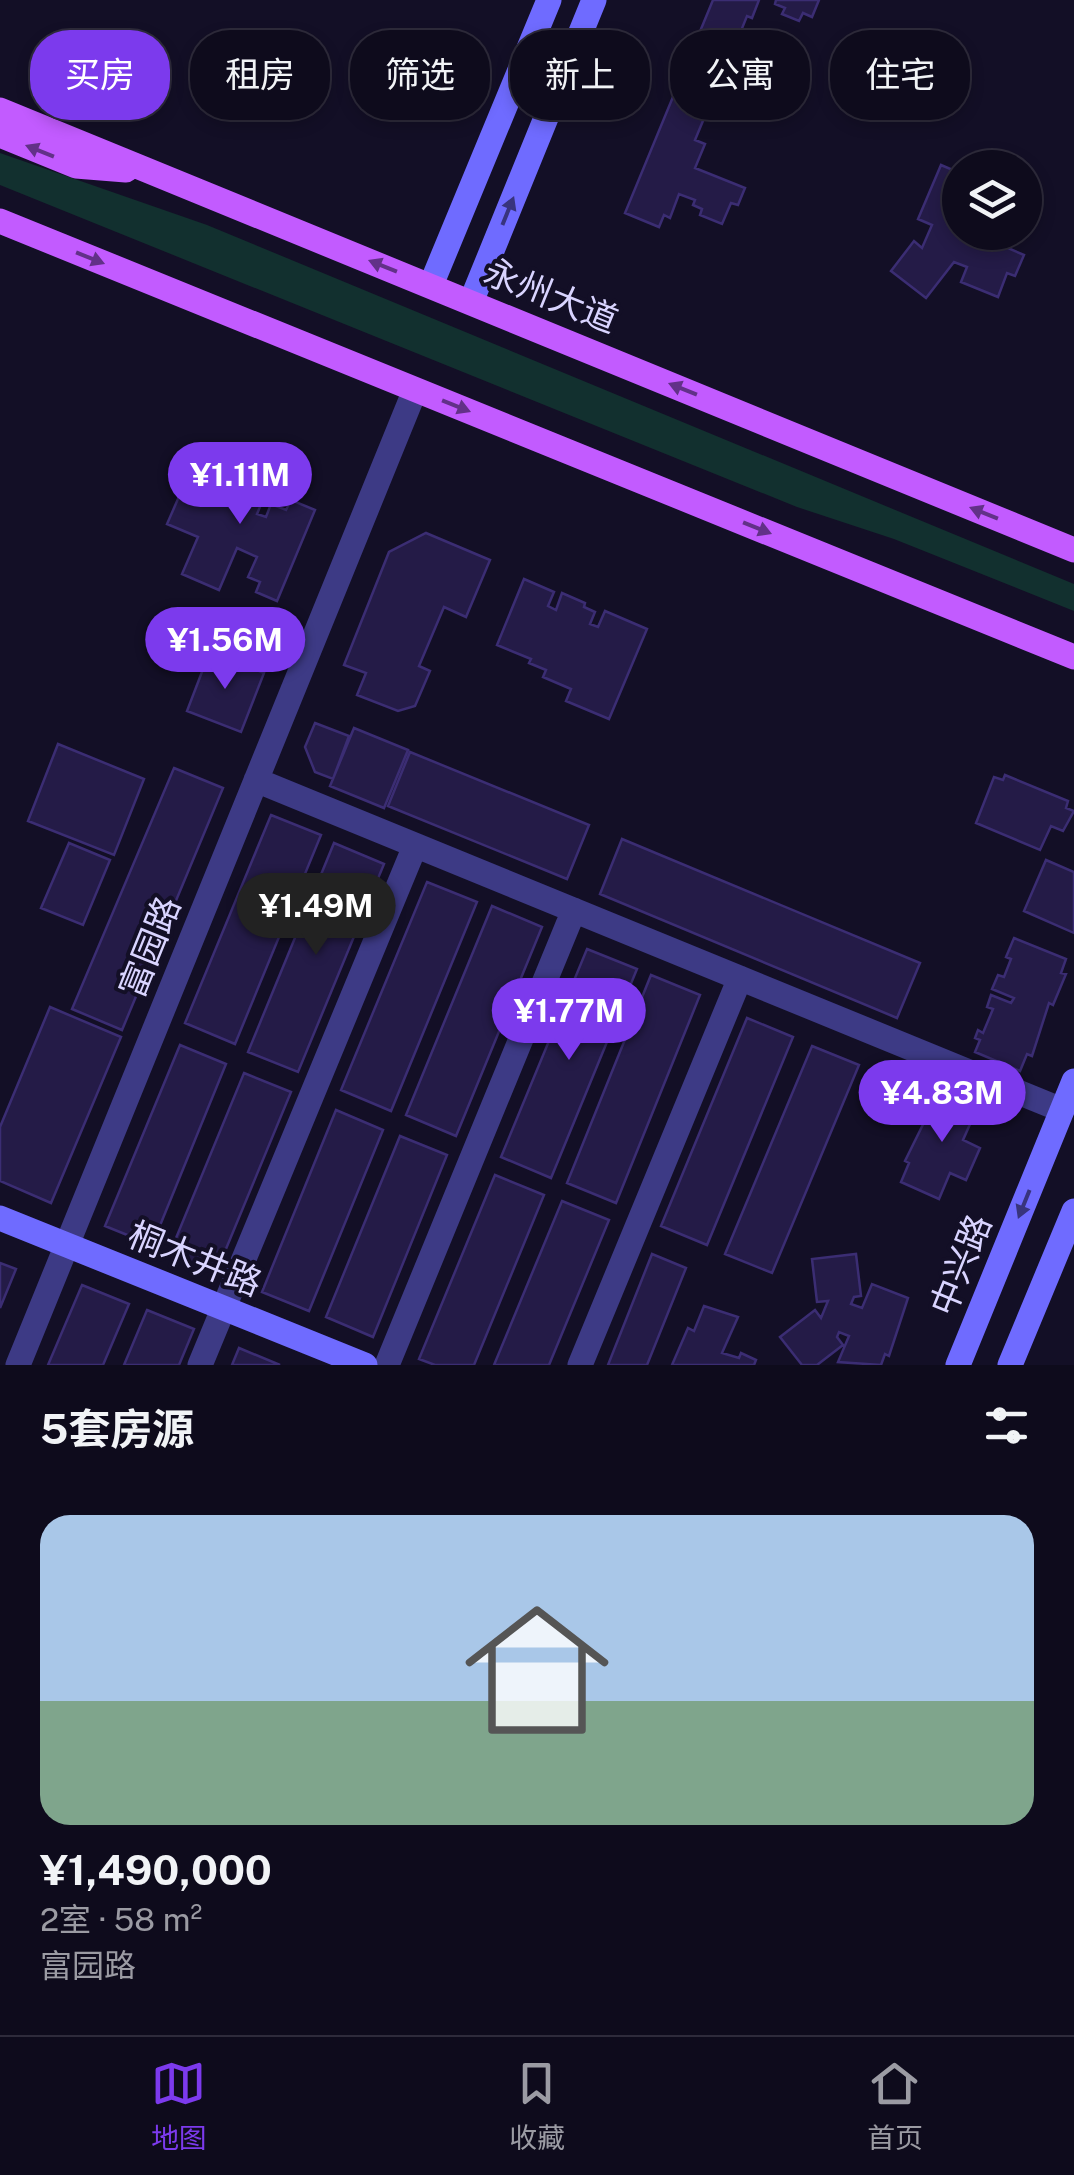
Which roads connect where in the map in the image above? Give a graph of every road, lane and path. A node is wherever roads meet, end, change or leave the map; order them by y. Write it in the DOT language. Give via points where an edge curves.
graph roads {
  1 [pos="548,0"];
  2 [pos="594,0"];
  3 [pos="0,110"];
  4 [pos="0,135"];
  5 [pos="151,172"];
  6 [pos="0,221"];
  7 [pos="431,285"];
  8 [pos="472,302"];
  9 [pos="415,390"];
  10 [pos="1074,550"];
  11 [pos="1074,657"];
  12 [pos="256,780"];
  13 [pos="414,846"];
  14 [pos="574,910"];
  15 [pos="740,978"];
  16 [pos="1074,1081"];
  17 [pos="1062,1110"];
  18 [pos="1074,1211"];
  19 [pos="0,1218"];
  20 [pos="67,1245"];
  21 [pos="223,1308"];
  22 [pos="18,1365"];
  23 [pos="200,1365"];
  24 [pos="365,1365"];
  25 [pos="387,1365"];
  26 [pos="580,1365"];
  27 [pos="958,1365"];
  28 [pos="1010,1365"];
  1 -- 7 [label="street"];
  8 -- 2 [label="street, one-way"];
  3 -- 5 [label="main road, 永州大道"];
  5 -- 4 [label="main road, one-way" via="76,166"];
  7 -- 5 [label="main road, 永州大道, one-way"];
  6 -- 9 [label="main road, one-way"];
  7 -- 8 [label="main road, 永州大道"];
  10 -- 8 [label="main road, 永州大道, one-way"];
  9 -- 11 [label="main road, one-way"];
  9 -- 12 [label="street, 富园路"];
  12 -- 13 [label="street"];
  12 -- 20 [label="street, 富园路"];
  13 -- 14 [label="street"];
  13 -- 21 [label="street"];
  14 -- 15 [label="street"];
  14 -- 25 [label="street"];
  15 -- 17 [label="street"];
  15 -- 26 [label="street"];
  16 -- 17 [label="street, 中兴路"];
  17 -- 27 [label="street, 中兴路, one-way"];
  18 -- 28 [label="street"];
  19 -- 20 [label="street, 桐木井路"];
  20 -- 21 [label="street, 桐木井路"];
  20 -- 22 [label="street, 富园路"];
  21 -- 23 [label="street"];
  21 -- 24 [label="street, 桐木井路"];
}
